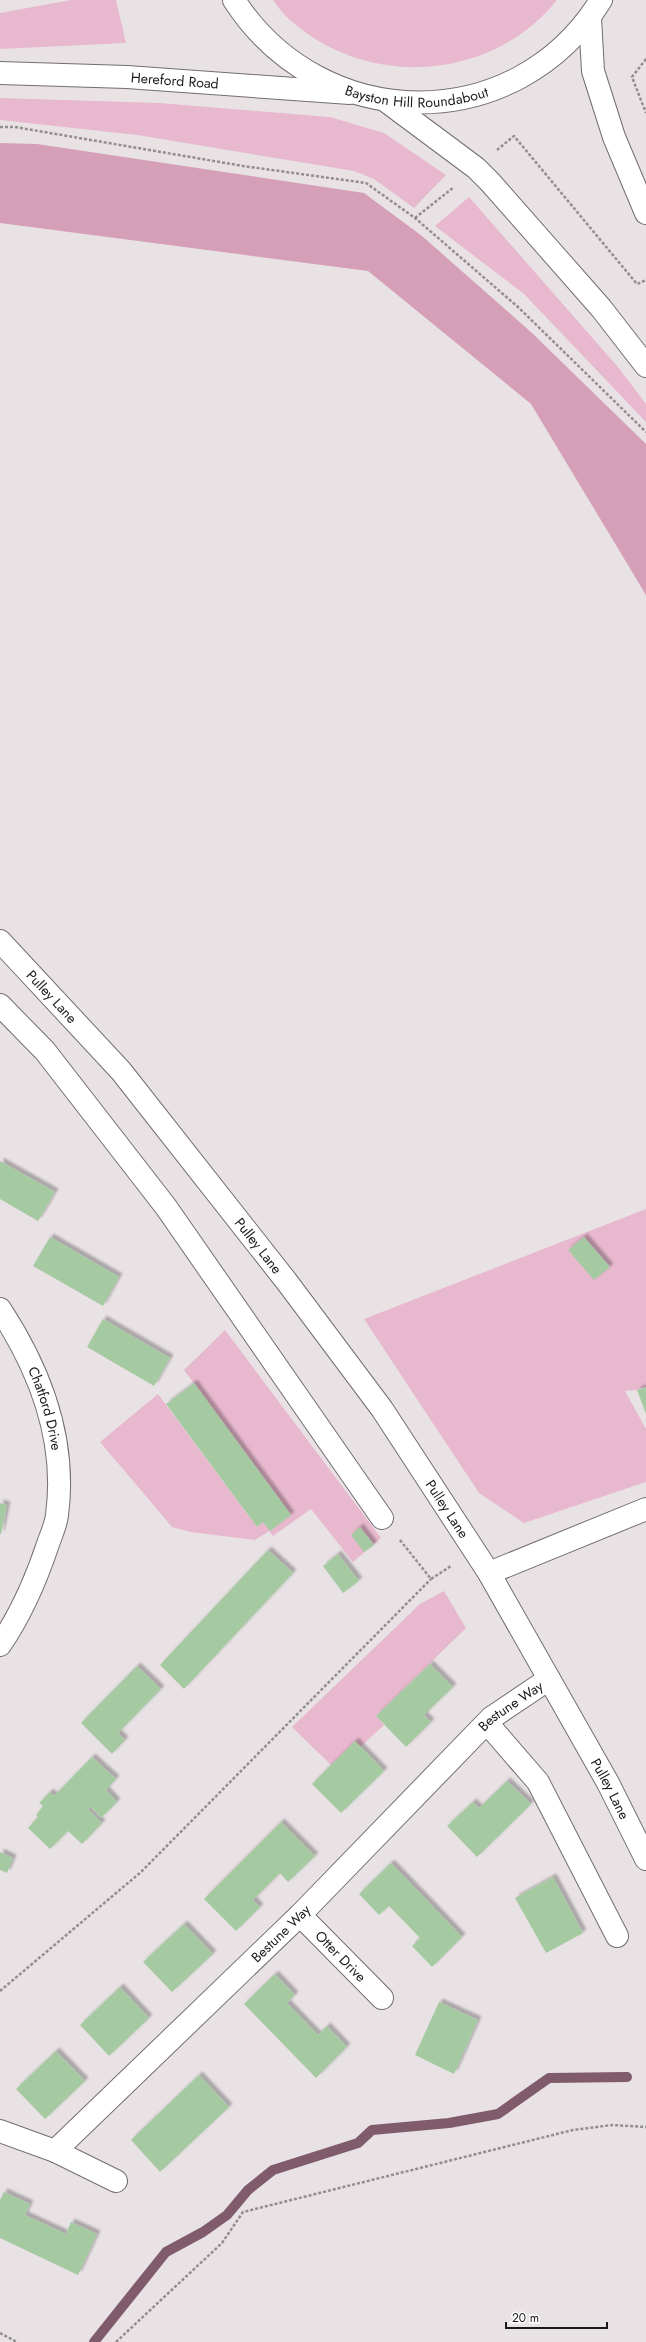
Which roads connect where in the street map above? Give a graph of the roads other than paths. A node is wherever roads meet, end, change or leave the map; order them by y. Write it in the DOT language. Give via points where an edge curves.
graph roads {
  1 [pos="234,0"];
  2 [pos="601,0"];
  3 [pos="590,18"];
  4 [pos="0,73"];
  5 [pos="350,93"];
  6 [pos="386,101"];
  7 [pos="646,213"];
  8 [pos="646,366"];
  9 [pos="0,941"];
  10 [pos="0,1005"];
  11 [pos="0,1310"];
  12 [pos="646,1509"];
  13 [pos="382,1518"];
  14 [pos="489,1573"];
  15 [pos="0,1645"];
  16 [pos="549,1679"];
  17 [pos="487,1723"];
  18 [pos="646,1859"];
  19 [pos="300,1915"];
  20 [pos="617,1936"];
  21 [pos="382,1998"];
  22 [pos="0,2132"];
  23 [pos="55,2151"];
  24 [pos="116,2181"];
  1 -- 5 [label="main road, Bayston Hill Roundabout" via="245,18 267,42 306,72"];
  2 -- 3 [label="main road, Bayston Hill Roundabout"];
  3 -- 6 [label="main road, Bayston Hill Roundabout" via="569,40 520,78 485,92 443,102"];
  3 -- 7 [label="main road" via="593,71 614,137"];
  4 -- 5 [label="main road, Hereford Road" via="127,77"];
  5 -- 6 [label="main road, Bayston Hill Roundabout"];
  6 -- 8 [label="main road" via="476,168 490,182 601,308"];
  9 -- 14 [label="main road, Pulley Lane" via="121,1071 287,1282 382,1409"];
  10 -- 13 [label="main road" via="45,1051 166,1207"];
  11 -- 15 [label="main road, Chatford Drive" via="27,1352 51,1416 58,1465 57,1516 37,1578 18,1618"];
  12 -- 14 [label="main road"];
  14 -- 16 [label="main road, Pulley Lane"];
  16 -- 17 [label="main road, Bestune Way"];
  16 -- 18 [label="main road, Pulley Lane" via="608,1783"];
  17 -- 19 [label="main road, Bestune Way"];
  17 -- 20 [label="main road" via="538,1782"];
  19 -- 21 [label="main road, Otter Drive"];
  19 -- 23 [label="main road, Bestune Way"];
  22 -- 23 [label="main road"];
  23 -- 24 [label="main road"];
}
